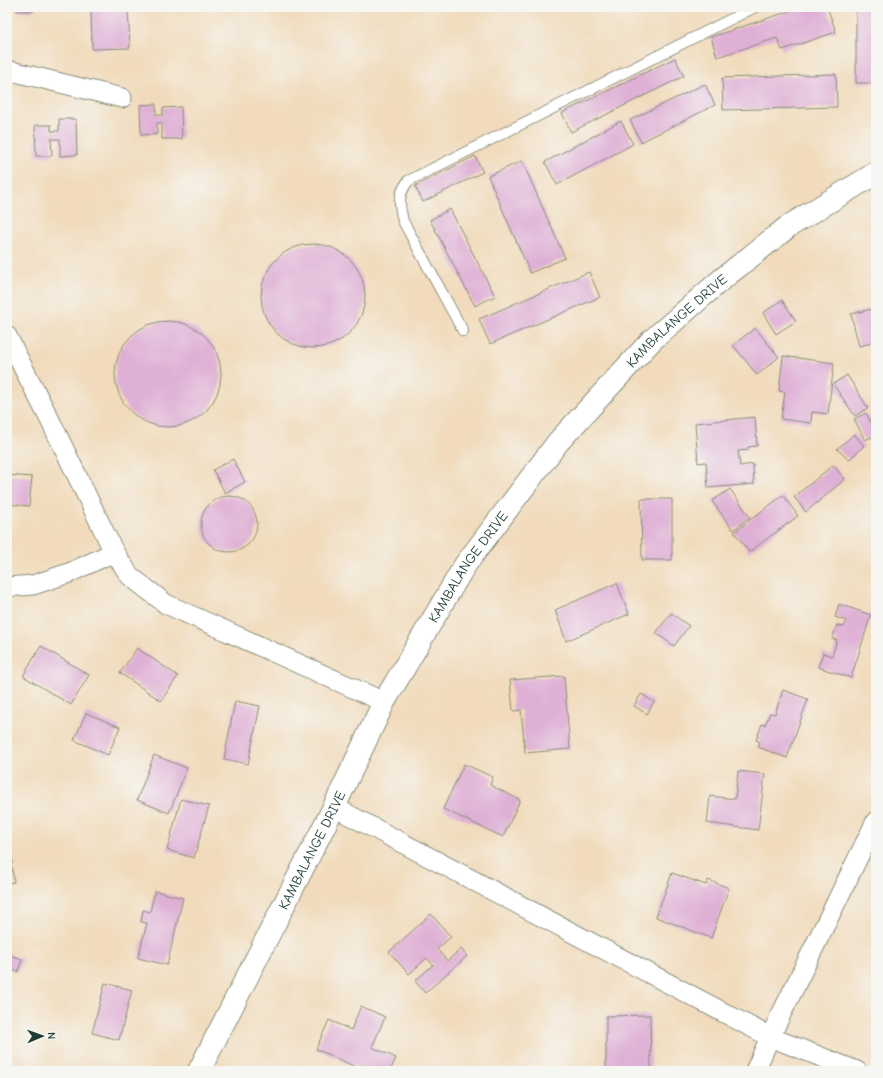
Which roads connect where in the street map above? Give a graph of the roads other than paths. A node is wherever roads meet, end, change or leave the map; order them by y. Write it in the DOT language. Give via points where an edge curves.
graph roads {
  1 [pos="755,7"];
  2 [pos="7,70"];
  3 [pos="122,98"];
  4 [pos="876,173"];
  5 [pos="463,331"];
  6 [pos="7,336"];
  7 [pos="114,552"];
  8 [pos="7,587"];
  9 [pos="384,702"];
  10 [pos="334,807"];
  11 [pos="876,821"];
  12 [pos="770,1037"];
  13 [pos="199,1071"];
  14 [pos="755,1071"];
  15 [pos="857,1071"];
  1 -- 5 [label="lane" via="408,180 401,191 399,205 403,221"];
  2 -- 3 [label="street"];
  4 -- 9 [label="street, KAMBALANGE DRIVE" via="789,226 721,280 651,341 558,442 465,564"];
  6 -- 7 [label="street"];
  7 -- 8 [label="street" via="69,573 33,585"];
  7 -- 9 [label="street" via="130,576 166,604"];
  9 -- 10 [label="street, KAMBALANGE DRIVE"];
  10 -- 12 [label="street"];
  10 -- 13 [label="street, KAMBALANGE DRIVE"];
  11 -- 12 [label="street"];
  12 -- 14 [label="street"];
  12 -- 15 [label="street"];
}
